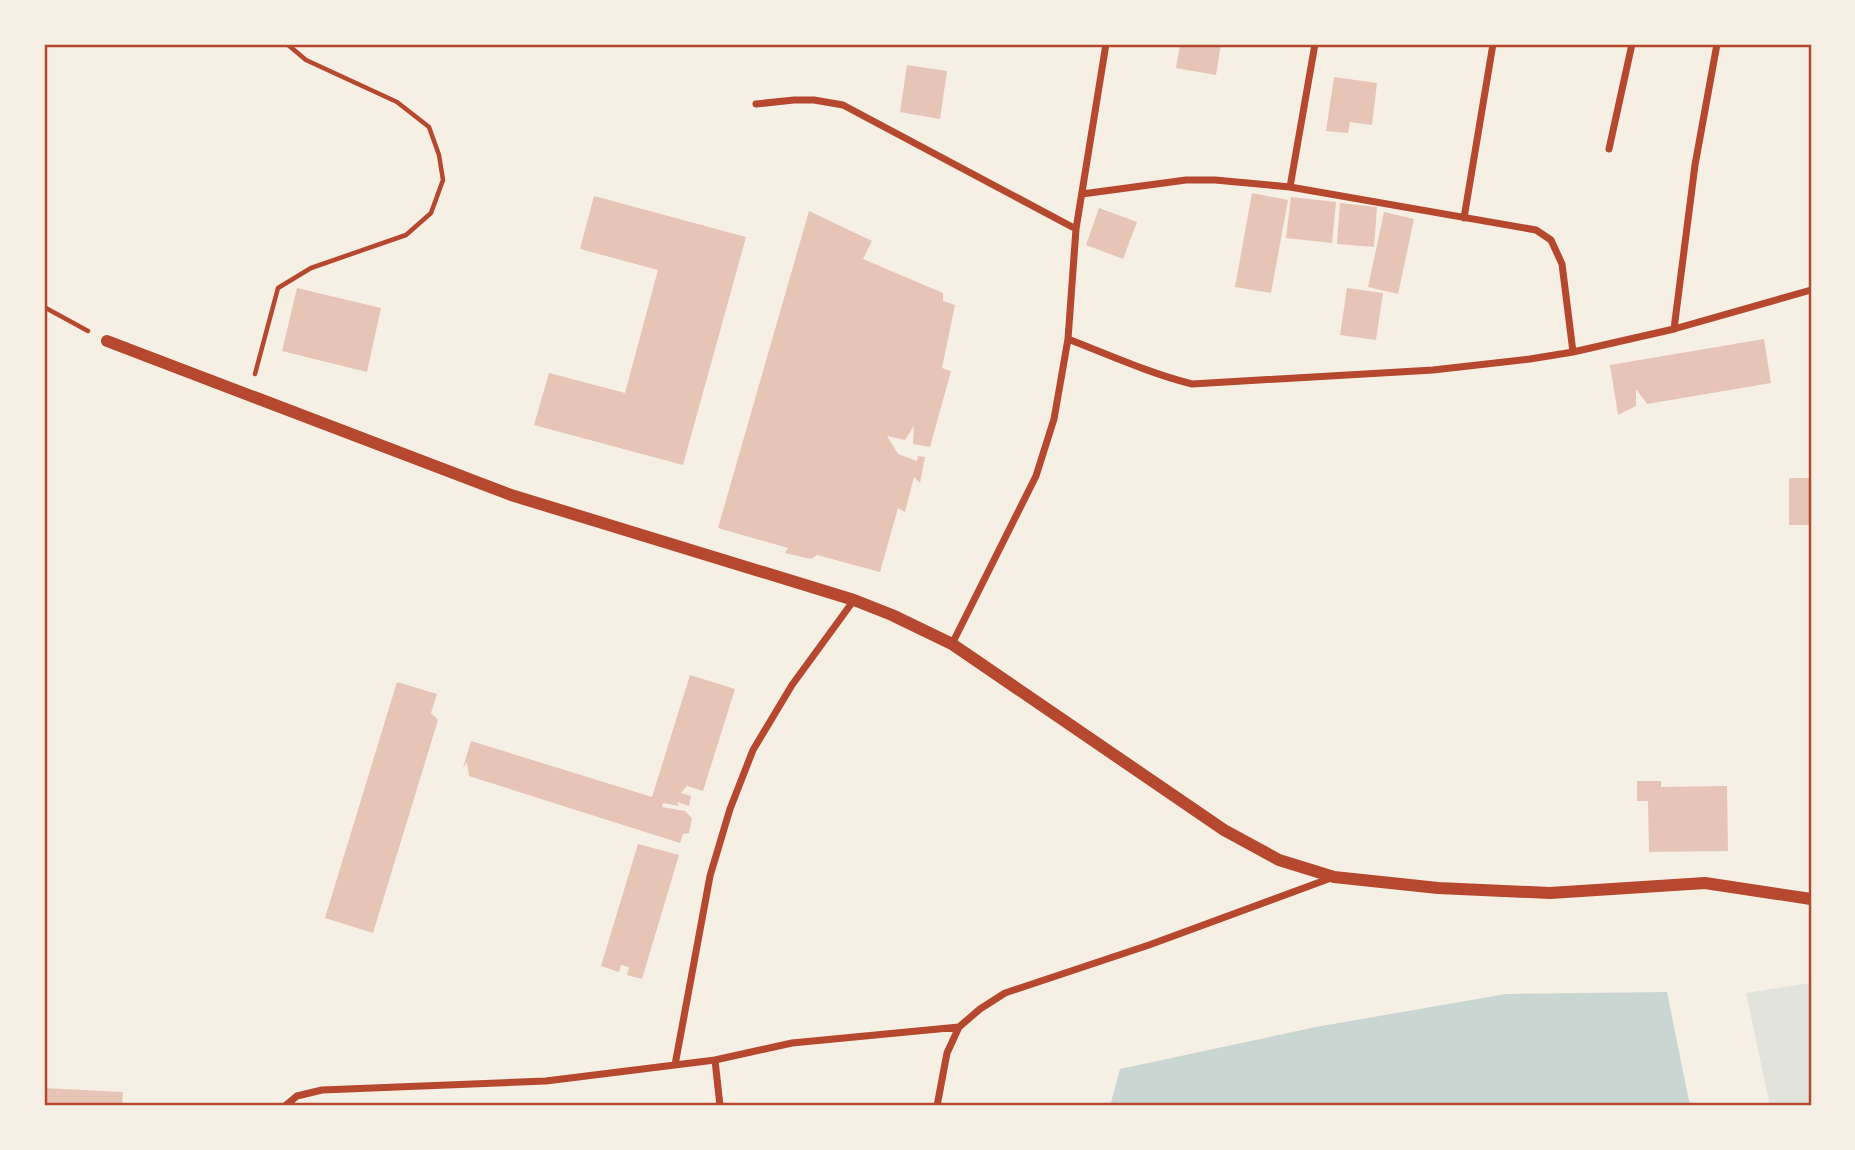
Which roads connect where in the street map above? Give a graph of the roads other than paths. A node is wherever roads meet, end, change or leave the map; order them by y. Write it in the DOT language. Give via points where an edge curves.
graph roads {
  1 [pos="1106,44"];
  2 [pos="1315,44"];
  3 [pos="1493,44"];
  4 [pos="1632,44"];
  5 [pos="1717,44"];
  6 [pos="756,104"];
  7 [pos="1609,149"];
  8 [pos="1290,187"];
  9 [pos="1082,194"];
  10 [pos="1464,218"];
  11 [pos="1076,229"];
  12 [pos="1811,290"];
  13 [pos="1674,329"];
  14 [pos="1068,338"];
  15 [pos="107,341"];
  16 [pos="1573,352"];
  17 [pos="854,600"];
  18 [pos="952,643"];
  19 [pos="1334,877"];
  20 [pos="1811,899"];
  21 [pos="959,1027"];
  22 [pos="715,1060"];
  23 [pos="675,1065"];
  24 [pos="285,1106"];
  25 [pos="720,1106"];
  26 [pos="937,1106"];
  1 -- 9 [label="street"];
  2 -- 8 [label="street"];
  3 -- 10 [label="street"];
  4 -- 7 [label="street"];
  5 -- 13 [label="street" via="1695,165"];
  6 -- 11 [label="street" via="804,100 843,105"];
  8 -- 9 [label="street" via="1186,180"];
  8 -- 10 [label="street"];
  9 -- 11 [label="street"];
  10 -- 16 [label="street" via="1536,230 1551,240 1562,264"];
  11 -- 14 [label="street"];
  12 -- 13 [label="street"];
  13 -- 16 [label="street"];
  14 -- 16 [label="street" via="1192,384 1433,370"];
  14 -- 18 [label="street" via="1054,419 1036,476"];
  15 -- 17 [label="street" via="511,495"];
  17 -- 18 [label="street"];
  17 -- 23 [label="street" via="792,685 753,750 734,797 710,876"];
  18 -- 19 [label="street" via="1224,830 1279,860"];
  19 -- 20 [label="street" via="1550,893 1705,883"];
  19 -- 21 [label="street" via="1005,993"];
  21 -- 22 [label="street" via="792,1043"];
  21 -- 26 [label="street" via="947,1053"];
  22 -- 23 [label="street"];
  22 -- 25 [label="street"];
  23 -- 24 [label="street" via="546,1081 322,1090 297,1096"];
}
